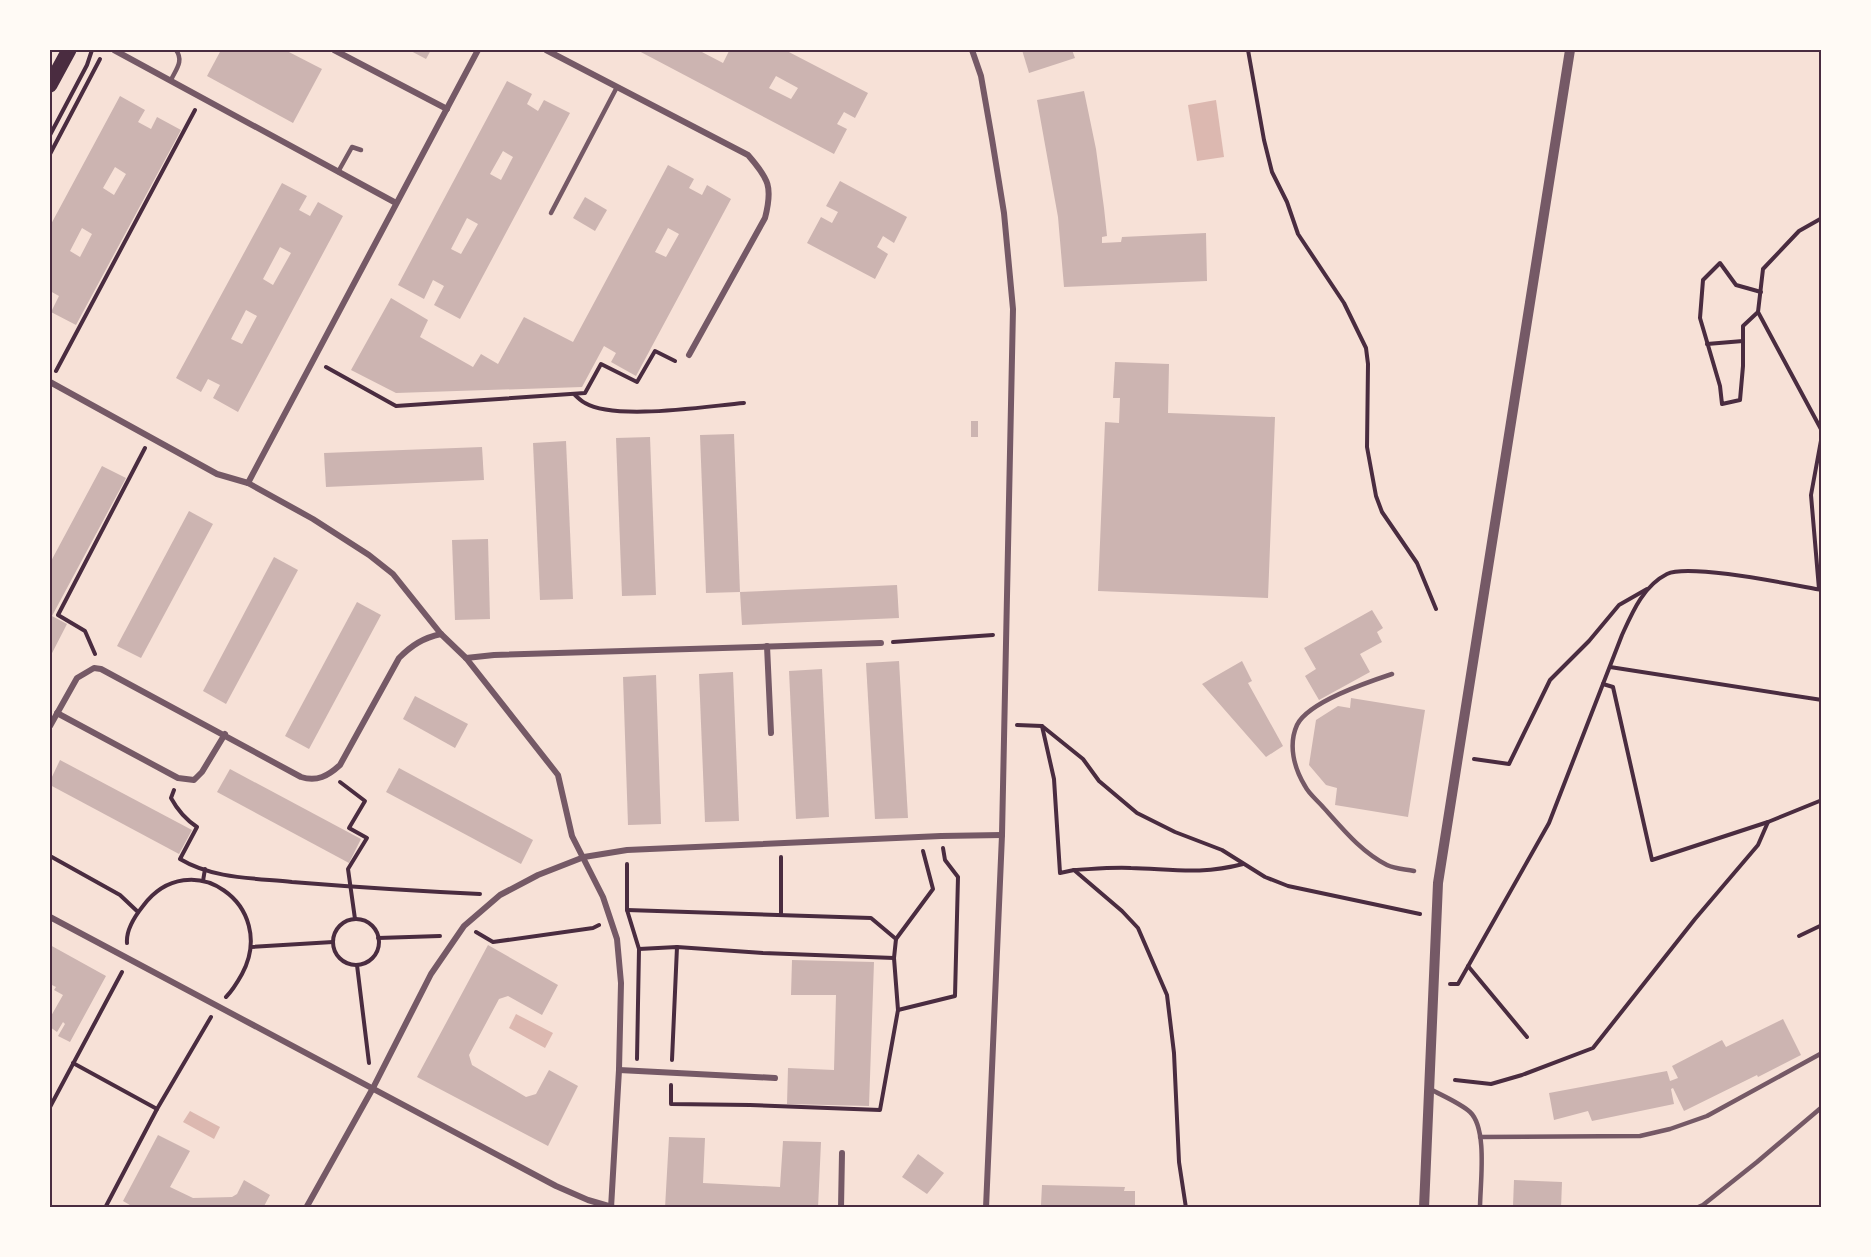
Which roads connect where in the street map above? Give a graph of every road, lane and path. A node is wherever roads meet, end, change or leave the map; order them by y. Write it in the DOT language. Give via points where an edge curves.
graph roads {
  1 [pos="69,50"];
  2 [pos="92,50"];
  3 [pos="114,50"];
  4 [pos="176,50"];
  5 [pos="334,50"];
  6 [pos="478,50"];
  7 [pos="546,50"];
  8 [pos="972,50"];
  9 [pos="1248,50"];
  10 [pos="1570,50"];
  11 [pos="100,59"];
  12 [pos="171,80"];
  13 [pos="50,85"];
  14 [pos="617,87"];
  15 [pos="202,97"];
  16 [pos="447,109"];
  17 [pos="50,135"];
  18 [pos="361,150"];
  19 [pos="50,154"];
  20 [pos="338,172"];
  21 [pos="396,203"];
  22 [pos="551,213"];
  23 [pos="1821,218"];
  24 [pos="1761,292"];
  25 [pos="1758,312"];
  26 [pos="1743,341"];
  27 [pos="1707,344"];
  28 [pos="689,355"];
  29 [pos="312,360"];
  30 [pos="60,363"];
  31 [pos="50,381"];
  32 [pos="574,394"];
  33 [pos="744,403"];
  34 [pos="1821,433"];
  35 [pos="151,437"];
  36 [pos="248,483"];
  37 [pos="1648,588"];
  38 [pos="1820,590"];
  39 [pos="1436,609"];
  40 [pos="441,634"];
  41 [pos="1006,634"];
  42 [pos="881,643"];
  43 [pos="767,646"];
  44 [pos="466,658"];
  45 [pos="1610,667"];
  46 [pos="101,669"];
  47 [pos="1392,674"];
  48 [pos="1603,684"];
  49 [pos="1821,700"];
  50 [pos="57,713"];
  51 [pos="1003,725"];
  52 [pos="50,726"];
  53 [pos="1042,726"];
  54 [pos="771,733"];
  55 [pos="225,734"];
  56 [pos="1459,757"];
  57 [pos="330,774"];
  58 [pos="178,778"];
  59 [pos="1821,800"];
  60 [pos="1768,822"];
  61 [pos="1002,835"];
  62 [pos="941,836"];
  63 [pos="922,849"];
  64 [pos="50,856"];
  65 [pos="584,857"];
  66 [pos="770,857"];
  67 [pos="1244,864"];
  68 [pos="205,869"];
  69 [pos="1074,870"];
  70 [pos="1414,871"];
  71 [pos="203,881"];
  72 [pos="351,887"];
  73 [pos="500,895"];
  74 [pos="627,910"];
  75 [pos="138,912"];
  76 [pos="781,915"];
  77 [pos="50,917"];
  78 [pos="1435,918"];
  79 [pos="355,919"];
  80 [pos="611,919"];
  81 [pos="1821,924"];
  82 [pos="464,926"];
  83 [pos="458,935"];
  84 [pos="1799,936"];
  85 [pos="378,938"];
  86 [pos="896,939"];
  87 [pos="333,942"];
  88 [pos="251,947"];
  89 [pos="677,947"];
  90 [pos="639,949"];
  91 [pos="894,958"];
  92 [pos="129,959"];
  93 [pos="357,965"];
  94 [pos="1468,966"];
  95 [pos="1432,984"];
  96 [pos="217,1006"];
  97 [pos="898,1010"];
  98 [pos="1527,1037"];
  99 [pos="1821,1053"];
  100 [pos="73,1063"];
  101 [pos="619,1070"];
  102 [pos="671,1073"];
  103 [pos="775,1078"];
  104 [pos="1455,1080"];
  105 [pos="373,1088"];
  106 [pos="1429,1089"];
  107 [pos="50,1107"];
  108 [pos="1821,1107"];
  109 [pos="157,1109"];
  110 [pos="1480,1137"];
  111 [pos="842,1153"];
  112 [pos="611,1207"];
  113 [pos="105,1208"];
  114 [pos="306,1208"];
  115 [pos="841,1208"];
  116 [pos="986,1208"];
  117 [pos="1186,1208"];
  118 [pos="1425,1208"];
  119 [pos="1480,1208"];
  120 [pos="1696,1208"];
  1 -- 13 [label="main road"];
  2 -- 17 [label="path"];
  3 -- 12 [label="street"];
  4 -- 12 [label="lane" via="180,62"];
  5 -- 16 [label="street"];
  6 -- 16 [label="street"];
  7 -- 14 [label="street"];
  8 -- 41 [label="street" via="981,76 1004,213 1013,309"];
  9 -- 39 [label="path" via="1272,172 1298,234 1344,303 1366,348 1367,447 1376,496 1382,512 1417,563"];
  10 -- 56 [label="street"];
  11 -- 19 [label="path"];
  12 -- 15 [label="street"];
  14 -- 22 [label="lane"];
  14 -- 28 [label="street" via="748,155 767,181 770,198 765,218"];
  15 -- 20 [label="street"];
  15 -- 30 [label="path"];
  16 -- 21 [label="street"];
  18 -- 20 [label="lane" via="352,147"];
  20 -- 21 [label="street"];
  21 -- 29 [label="street"];
  23 -- 24 [label="path" via="1799,231 1763,269"];
  24 -- 25 [label="path"];
  24 -- 27 [label="path" via="1736,285 1720,263 1703,280 1700,318"];
  25 -- 26 [label="path" via="1743,326"];
  25 -- 34 [label="path"];
  26 -- 27 [label="path"];
  26 -- 27 [label="path" via="1740,400 1722,404"];
  28 -- 32 [label="path" via="684,365 655,351 637,382 601,364 585,393"];
  29 -- 32 [label="path" via="396,406"];
  29 -- 36 [label="street"];
  31 -- 35 [label="street"];
  32 -- 33 [label="path" via="584,403 617,411"];
  34 -- 38 [label="path" via="1811,495"];
  35 -- 36 [label="street" via="217,474"];
  35 -- 46 [label="path" via="58,615 85,632"];
  36 -- 40 [label="street" via="369,555 393,574"];
  37 -- 38 [label="path" via="1668,573 1694,570"];
  37 -- 45 [label="path" via="1634,610"];
  37 -- 56 [label="path" via="1619,605 1550,680 1509,764"];
  40 -- 44 [label="street"];
  40 -- 57 [label="street" via="412,646 399,658 340,765"];
  41 -- 42 [label="path"];
  41 -- 51 [label="street"];
  42 -- 43 [label="street"];
  43 -- 44 [label="street"];
  43 -- 54 [label="street"];
  44 -- 65 [label="street" via="558,775 572,836"];
  45 -- 48 [label="path"];
  45 -- 49 [label="path"];
  46 -- 50 [label="street" via="94,668 77,678"];
  46 -- 55 [label="street"];
  47 -- 70 [label="lane" via="1358,685 1306,714 1292,740 1293,758 1305,788 1357,843 1390,867"];
  48 -- 60 [label="path" via="1613,687 1652,860"];
  48 -- 94 [label="path" via="1549,823"];
  50 -- 52 [label="street"];
  50 -- 58 [label="street"];
  51 -- 53 [label="path"];
  51 -- 61 [label="street"];
  53 -- 67 [label="path" via="1083,759 1099,781 1137,813 1222,850"];
  53 -- 69 [label="path" via="1054,779 1060,873"];
  55 -- 57 [label="street" via="301,777 311,780"];
  55 -- 58 [label="street" via="194,780"];
  56 -- 78 [label="street"];
  57 -- 72 [label="path" via="365,801 348,828 367,838 348,869"];
  58 -- 68 [label="path" via="171,798 177,810 197,827 180,859"];
  59 -- 60 [label="path"];
  60 -- 104 [label="path" via="1758,845 1593,1048 1491,1084"];
  61 -- 62 [label="street"];
  61 -- 116 [label="street"];
  62 -- 65 [label="street" via="627,850"];
  62 -- 97 [label="path" via="945,860 958,877 955,996"];
  63 -- 86 [label="path" via="933,889"];
  64 -- 75 [label="path" via="120,895"];
  65 -- 73 [label="street"];
  65 -- 80 [label="street"];
  66 -- 76 [label="path" via="781,857"];
  67 -- 69 [label="path" via="1191,872"];
  67 -- 78 [label="path" via="1288,886"];
  68 -- 71 [label="path"];
  68 -- 72 [label="path" via="222,875"];
  69 -- 117 [label="path" via="1138,928 1167,995"];
  71 -- 75 [label="path" via="184,880 165,886 149,897"];
  71 -- 88 [label="path" via="219,886 242,908 249,923"];
  72 -- 73 [label="path"];
  72 -- 79 [label="path"];
  73 -- 82 [label="street"];
  74 -- 76 [label="path"];
  75 -- 92 [label="path" via="126,936"];
  76 -- 86 [label="path" via="871,918"];
  77 -- 92 [label="street"];
  78 -- 95 [label="street"];
  79 -- 85 [label="path" via="367,922"];
  79 -- 87 [label="path" via="342,924"];
  80 -- 82 [label="path" via="593,928 493,942"];
  80 -- 101 [label="street" via="621,983"];
  81 -- 84 [label="path"];
  82 -- 83 [label="street"];
  83 -- 85 [label="path"];
  83 -- 105 [label="street" via="431,974"];
  85 -- 93 [label="path" via="373,956"];
  86 -- 91 [label="path"];
  87 -- 88 [label="path"];
  87 -- 93 [label="path" via="343,961"];
  88 -- 96 [label="path" via="247,965 233,990"];
  89 -- 90 [label="path"];
  89 -- 91 [label="path"];
  89 -- 102 [label="path"];
  91 -- 97 [label="path"];
  92 -- 96 [label="street"];
  92 -- 100 [label="path"];
  93 -- 105 [label="path"];
  94 -- 95 [label="path" via="1458,984"];
  94 -- 98 [label="path"];
  95 -- 106 [label="street"];
  96 -- 105 [label="street"];
  96 -- 109 [label="path"];
  97 -- 102 [label="path" via="880,1110 671,1104"];
  99 -- 110 [label="lane" via="1707,1116 1670,1130 1640,1136"];
  100 -- 107 [label="path"];
  100 -- 109 [label="path"];
  101 -- 102 [label="street"];
  101 -- 112 [label="street"];
  102 -- 103 [label="street"];
  105 -- 112 [label="street" via="556,1186"];
  105 -- 114 [label="street"];
  106 -- 110 [label="lane" via="1468,1110 1478,1125"];
  106 -- 118 [label="street"];
  108 -- 120 [label="lane"];
  109 -- 113 [label="path"];
  110 -- 119 [label="lane"];
  111 -- 115 [label="street"];
}
